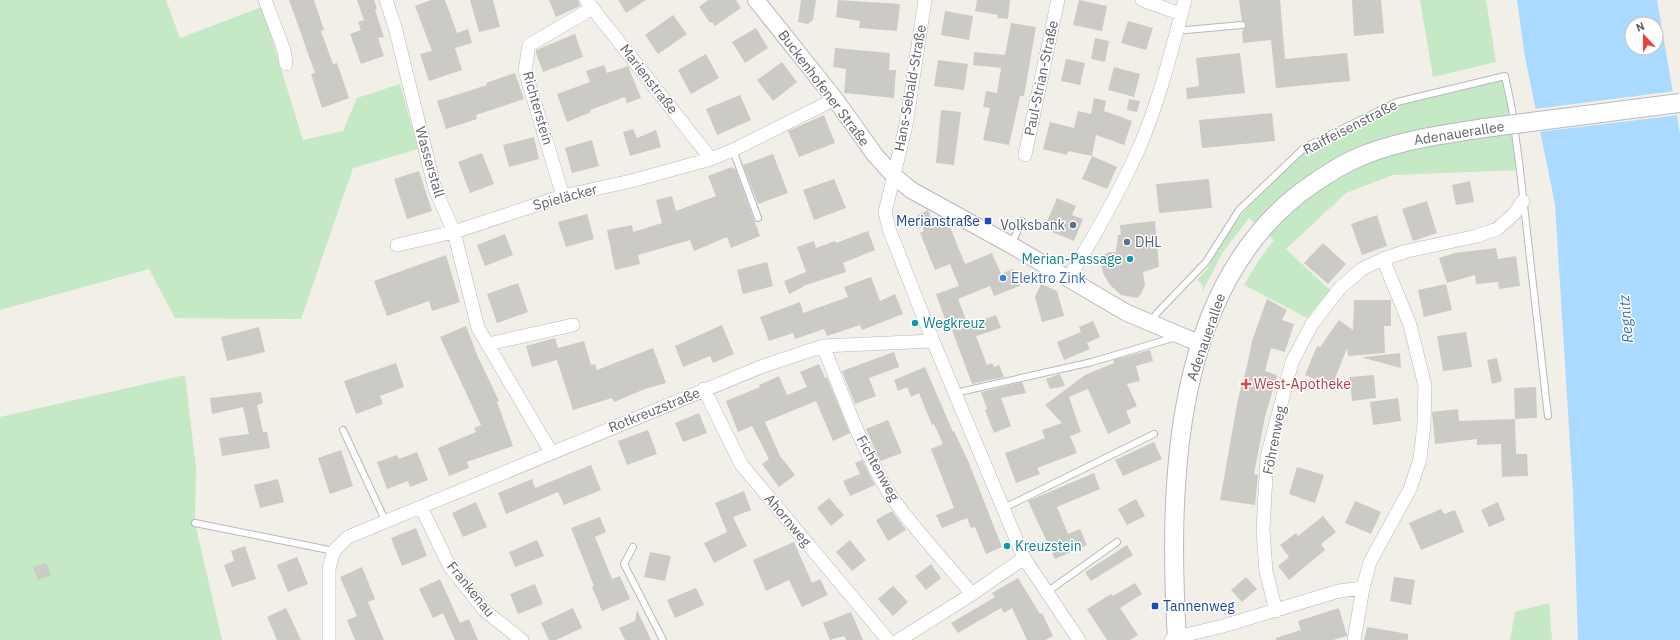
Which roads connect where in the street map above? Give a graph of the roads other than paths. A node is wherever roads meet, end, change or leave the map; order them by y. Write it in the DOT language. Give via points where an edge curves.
graph roads {
  1 [pos="265,0"];
  2 [pos="386,0"];
  3 [pos="756,0"];
  4 [pos="925,0"];
  5 [pos="1058,0"];
  6 [pos="1142,0"];
  7 [pos="1185,0"];
  8 [pos="590,4"];
  9 [pos="1182,14"];
  10 [pos="1242,25"];
  11 [pos="1177,28"];
  12 [pos="286,64"];
  13 [pos="835,100"];
  14 [pos="1680,103"];
  15 [pos="733,150"];
  16 [pos="1025,155"];
  17 [pos="711,159"];
  18 [pos="893,175"];
  19 [pos="563,196"];
  20 [pos="1523,201"];
  21 [pos="758,218"];
  22 [pos="1022,221"];
  23 [pos="454,232"];
  24 [pos="397,245"];
  25 [pos="1011,245"];
  26 [pos="1383,258"];
  27 [pos="1068,279"];
  28 [pos="1150,323"];
  29 [pos="573,324"];
  30 [pos="1179,336"];
  31 [pos="932,341"];
  32 [pos="488,344"];
  33 [pos="1201,344"];
  34 [pos="823,346"];
  35 [pos="704,389"];
  36 [pos="955,393"];
  37 [pos="1548,416"];
  38 [pos="343,430"];
  39 [pos="1154,434"];
  40 [pos="551,452"];
  41 [pos="422,507"];
  42 [pos="1002,510"];
  43 [pos="386,522"];
  44 [pos="195,523"];
  45 [pos="1117,542"];
  46 [pos="632,547"];
  47 [pos="334,551"];
  48 [pos="1024,558"];
  49 [pos="1363,588"];
  50 [pos="1047,592"];
  51 [pos="972,594"];
  52 [pos="1276,611"];
  53 [pos="1175,639"];
  54 [pos="329,640"];
  55 [pos="522,640"];
  56 [pos="662,640"];
  57 [pos="888,640"];
  58 [pos="899,640"];
  59 [pos="1079,640"];
  60 [pos="1354,640"];
  1 -- 12 [label="street" via="284,50"];
  2 -- 23 [label="street, Wasserstall" via="435,189"];
  3 -- 13 [label="street, Buckenhofener Straße"];
  4 -- 18 [label="street, Hans-Sebald-Straße" via="906,125"];
  5 -- 16 [label="street, Paul-Strian-Straße"];
  6 -- 9 [label="street"];
  7 -- 9 [label="street"];
  8 -- 17 [label="street, Marienstraße"];
  8 -- 19 [label="street, Richterstein" via="529,45 525,71"];
  9 -- 11 [label="street"];
  10 -- 11 [label="lane" via="1186,30"];
  11 -- 27 [label="street" via="1150,118 1138,148 1094,237"];
  13 -- 15 [label="street, Spieläcker"];
  13 -- 18 [label="street, Buckenhofener Straße" via="874,155"];
  14 -- 33 [label="main road, Adenauerallee, bridge" via="1484,128 1397,144 1364,155 1332,171 1300,192 1272,218 1237,264 1222,289"];
  15 -- 17 [label="street, Spieläcker"];
  15 -- 21 [label="lane"];
  17 -- 19 [label="street, Spieläcker"];
  18 -- 25 [label="street" via="911,190"];
  18 -- 31 [label="street" via="885,212 889,229"];
  19 -- 23 [label="street, Spieläcker"];
  20 -- 26 [label="street, Föhrenweg" via="1514,214 1497,229"];
  20 -- 28 [label="lane, Raiffeisenstraße" via="1512,109 1505,76 1397,102 1305,147 1239,210 1206,262"];
  20 -- 37 [label="lane"];
  22 -- 25 [label="lane"];
  23 -- 24 [label="street, Spieläcker"];
  23 -- 32 [label="street, Wasserstall" via="478,328"];
  25 -- 27 [label="street"];
  26 -- 49 [label="street" via="1410,325 1425,386 1424,424 1420,459 1410,490 1370,562"];
  26 -- 52 [label="street, Föhrenweg" via="1362,269 1340,288 1312,324 1292,362 1267,457 1263,530 1266,571"];
  27 -- 28 [label="street" via="1127,313"];
  28 -- 30 [label="street"];
  29 -- 32 [label="street"];
  30 -- 33 [label="street"];
  30 -- 36 [label="lane" via="1092,362"];
  31 -- 34 [label="street, Rotkreuzstraße"];
  31 -- 36 [label="street"];
  32 -- 40 [label="street, Wasserstall"];
  33 -- 53 [label="main road, Adenauerallee" via="1181,428 1173,530"];
  34 -- 35 [label="street, Rotkreuzstraße"];
  34 -- 51 [label="street, Fichtenweg" via="867,453 890,493"];
  35 -- 40 [label="street, Rotkreuzstraße"];
  35 -- 57 [label="street, Ahornweg" via="741,464"];
  36 -- 42 [label="street"];
  38 -- 43 [label="lane"];
  39 -- 42 [label="lane"];
  40 -- 41 [label="street, Rotkreuzstraße"];
  41 -- 43 [label="street, Rotkreuzstraße"];
  41 -- 55 [label="street, Frankenau" via="450,567 485,610"];
  42 -- 48 [label="street"];
  43 -- 47 [label="street, Rotkreuzstraße" via="348,537"];
  44 -- 47 [label="lane"];
  45 -- 50 [label="lane"];
  46 -- 56 [label="lane" via="624,564"];
  47 -- 54 [label="street" via="330,568"];
  48 -- 50 [label="street"];
  48 -- 51 [label="street"];
  49 -- 52 [label="street" via="1339,591"];
  49 -- 60 [label="street"];
  50 -- 59 [label="street"];
  51 -- 58 [label="street"];
  52 -- 53 [label="street"];
}
